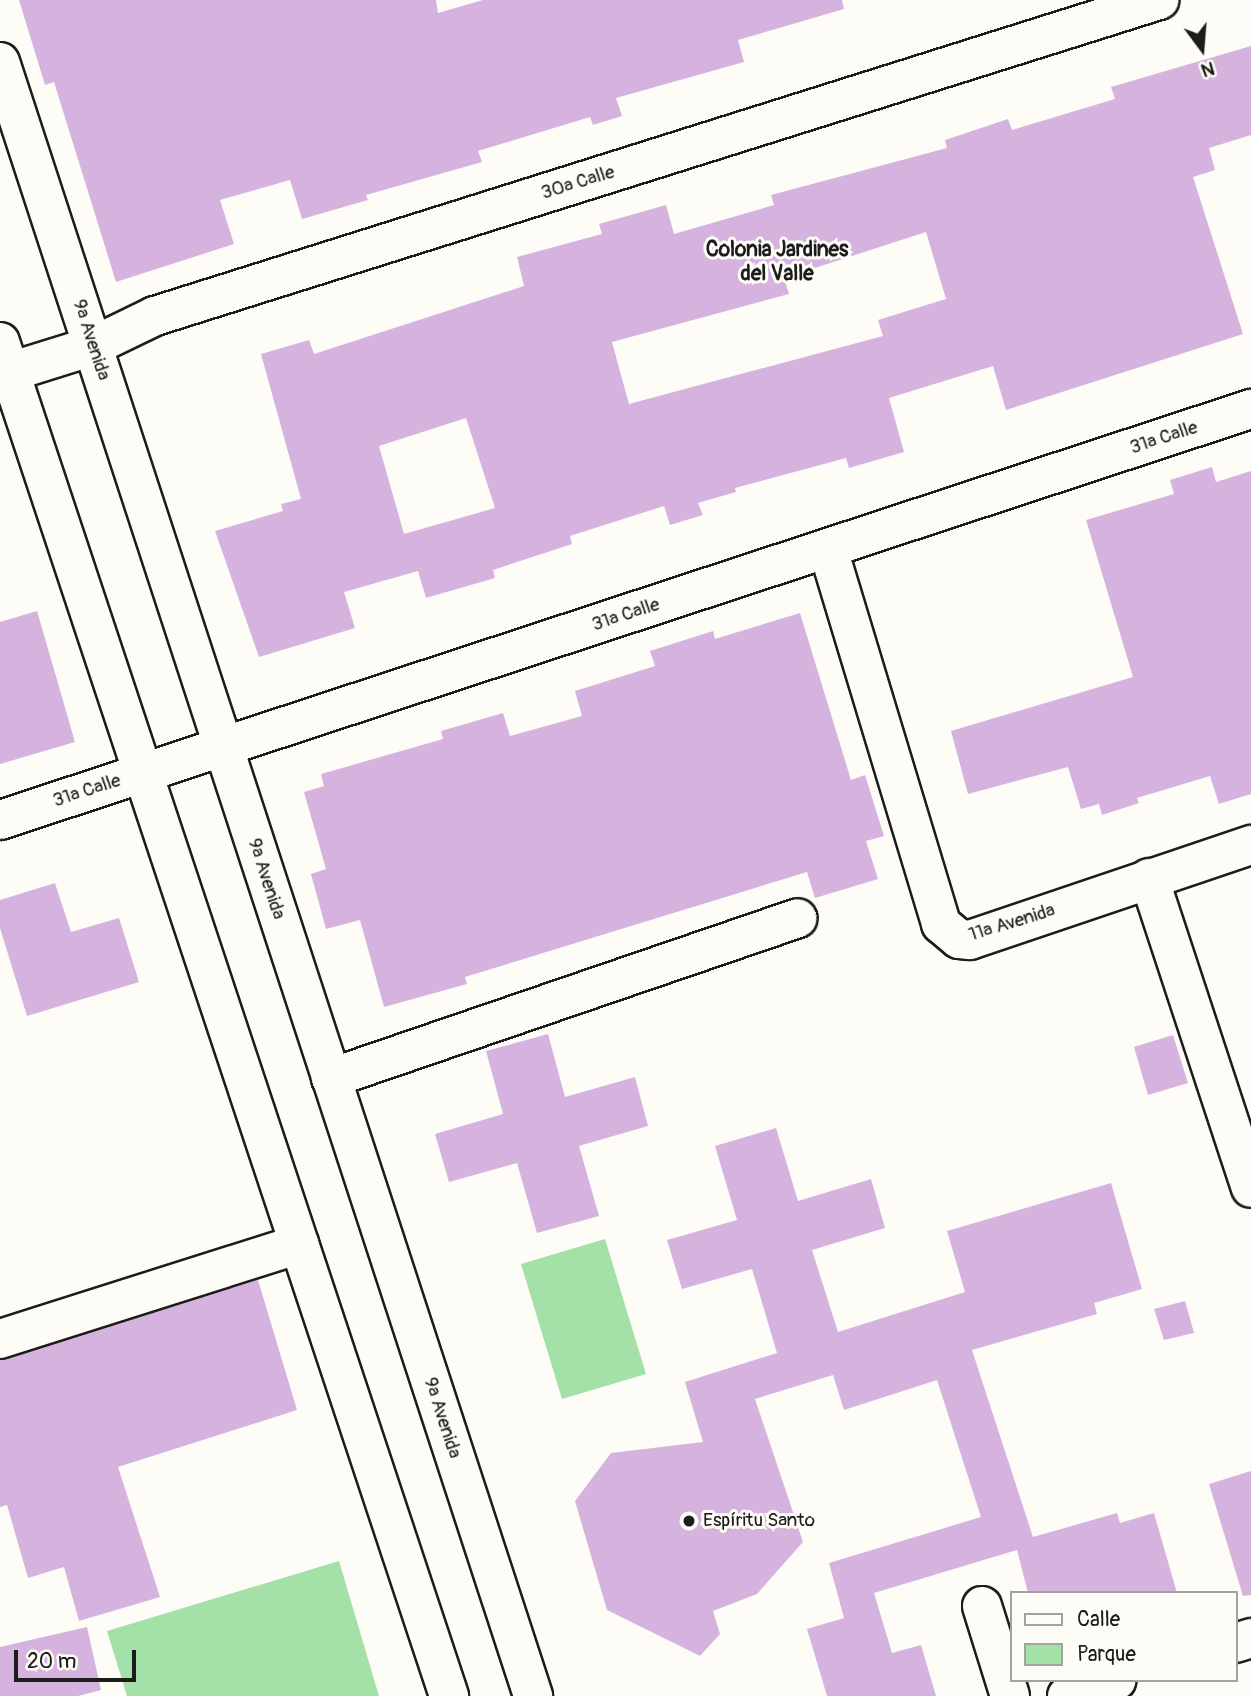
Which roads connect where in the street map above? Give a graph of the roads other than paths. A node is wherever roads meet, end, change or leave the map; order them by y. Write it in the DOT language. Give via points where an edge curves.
graph roads {
  1 [pos="1159,0"];
  2 [pos="0,62"];
  3 [pos="93,346"];
  4 [pos="3,363"];
  5 [pos="1251,409"];
  6 [pos="828,549"];
  7 [pos="223,746"];
  8 [pos="143,772"];
  9 [pos="0,820"];
  10 [pos="1251,845"];
  11 [pos="1149,878"];
  12 [pos="797,918"];
  13 [pos="331,1078"];
  14 [pos="1251,1188"];
  15 [pos="299,1244"];
  16 [pos="0,1339"];
  17 [pos="982,1606"];
  18 [pos="1111,1682"];
  19 [pos="449,1696"];
  20 [pos="533,1696"];
  21 [pos="1010,1696"];
  22 [pos="1068,1696"];
  1 -- 3 [label="street, 30a Calle" via="155,316"];
  2 -- 3 [label="street, 9a Avenida"];
  3 -- 4 [label="street, 30a Calle"];
  3 -- 7 [label="street, 9a Avenida"];
  4 -- 8 [label="street"];
  5 -- 6 [label="street, 31a Calle"];
  6 -- 7 [label="street, 31a Calle"];
  6 -- 11 [label="street, 11a Avenida" via="942,924 959,939 970,940"];
  7 -- 8 [label="street, 31a Calle"];
  7 -- 13 [label="street, 9a Avenida"];
  8 -- 9 [label="street, 31a Calle"];
  8 -- 15 [label="street"];
  10 -- 11 [label="street, 11a Avenida"];
  11 -- 14 [label="street"];
  12 -- 13 [label="street"];
  13 -- 20 [label="street, 9a Avenida"];
  15 -- 16 [label="street"];
  15 -- 19 [label="street"];
  17 -- 21 [label="street"];
  18 -- 22 [label="street"];
}
